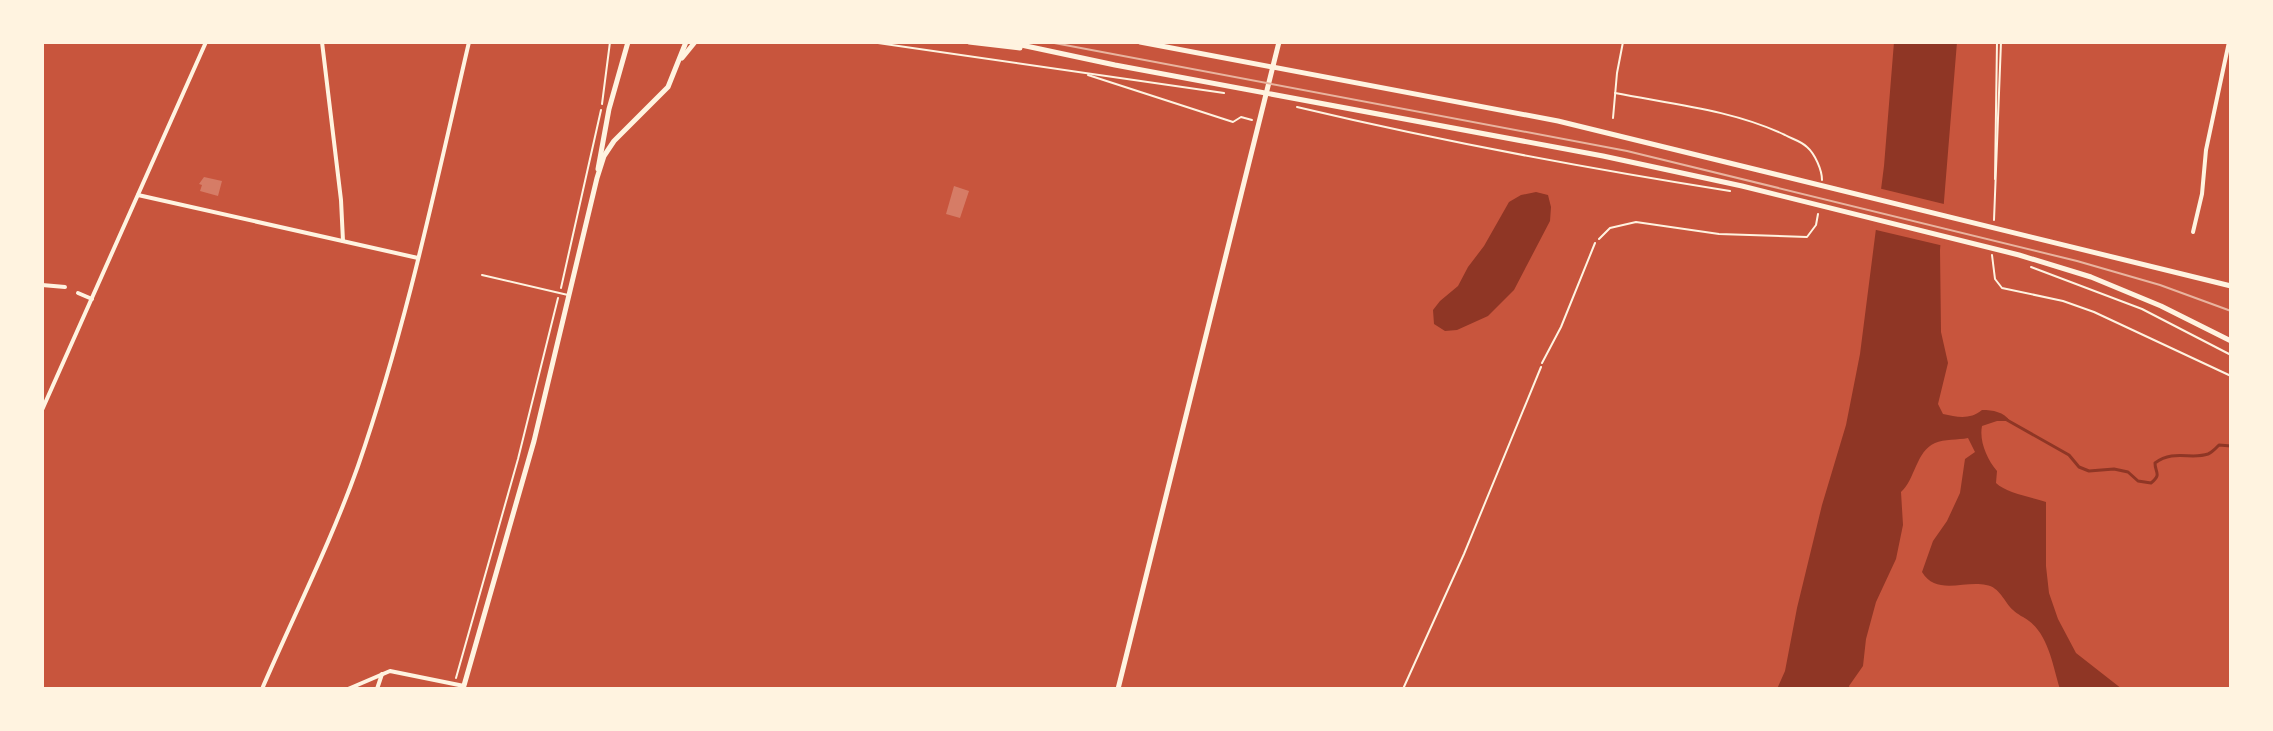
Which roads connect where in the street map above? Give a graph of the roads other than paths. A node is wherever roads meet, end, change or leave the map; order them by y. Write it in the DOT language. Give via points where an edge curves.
graph roads {
  1 [pos="206,42"];
  2 [pos="322,42"];
  3 [pos="469,42"];
  4 [pos="626,42"];
  5 [pos="686,42"];
  6 [pos="695,42"];
  7 [pos="969,42"];
  8 [pos="1007,42"];
  9 [pos="1140,42"];
  10 [pos="1279,42"];
  11 [pos="2229,42"];
  12 [pos="1038,49"];
  13 [pos="679,62"];
  14 [pos="597,178"];
  15 [pos="138,195"];
  16 [pos="2193,232"];
  17 [pos="343,241"];
  18 [pos="1595,243"];
  19 [pos="418,258"];
  20 [pos="482,275"];
  21 [pos="42,285"];
  22 [pos="2231,286"];
  23 [pos="65,287"];
  24 [pos="78,293"];
  25 [pos="569,295"];
  26 [pos="92,299"];
  27 [pos="2231,341"];
  28 [pos="1542,363"];
  29 [pos="42,410"];
  30 [pos="382,674"];
  31 [pos="464,687"];
  32 [pos="262,689"];
  33 [pos="348,689"];
  34 [pos="377,689"];
  35 [pos="1118,689"];
  1 -- 15 [label="street"];
  2 -- 17 [label="street"];
  3 -- 19 [label="street"];
  4 -- 14 [label="main road"];
  5 -- 13 [label="main road"];
  6 -- 13 [label="main road"];
  7 -- 12 [label="main road"];
  8 -- 12 [label="main road"];
  9 -- 22 [label="main road" via="1558,121"];
  10 -- 35 [label="main road"];
  11 -- 16 [label="street"];
  12 -- 27 [label="main road" via="1232,91 1742,186 2019,255 2125,290"];
  13 -- 14 [label="main road" via="664,92 609,148"];
  14 -- 25 [label="main road"];
  15 -- 17 [label="street"];
  15 -- 26 [label="street"];
  17 -- 19 [label="street"];
  18 -- 28 [label="lane"];
  19 -- 32 [label="street" via="357,469"];
  20 -- 25 [label="lane"];
  21 -- 23 [label="street"];
  24 -- 26 [label="street"];
  25 -- 31 [label="main road"];
  26 -- 29 [label="street"];
  30 -- 31 [label="street" via="407,672"];
  30 -- 33 [label="street"];
  30 -- 34 [label="street"];
}
